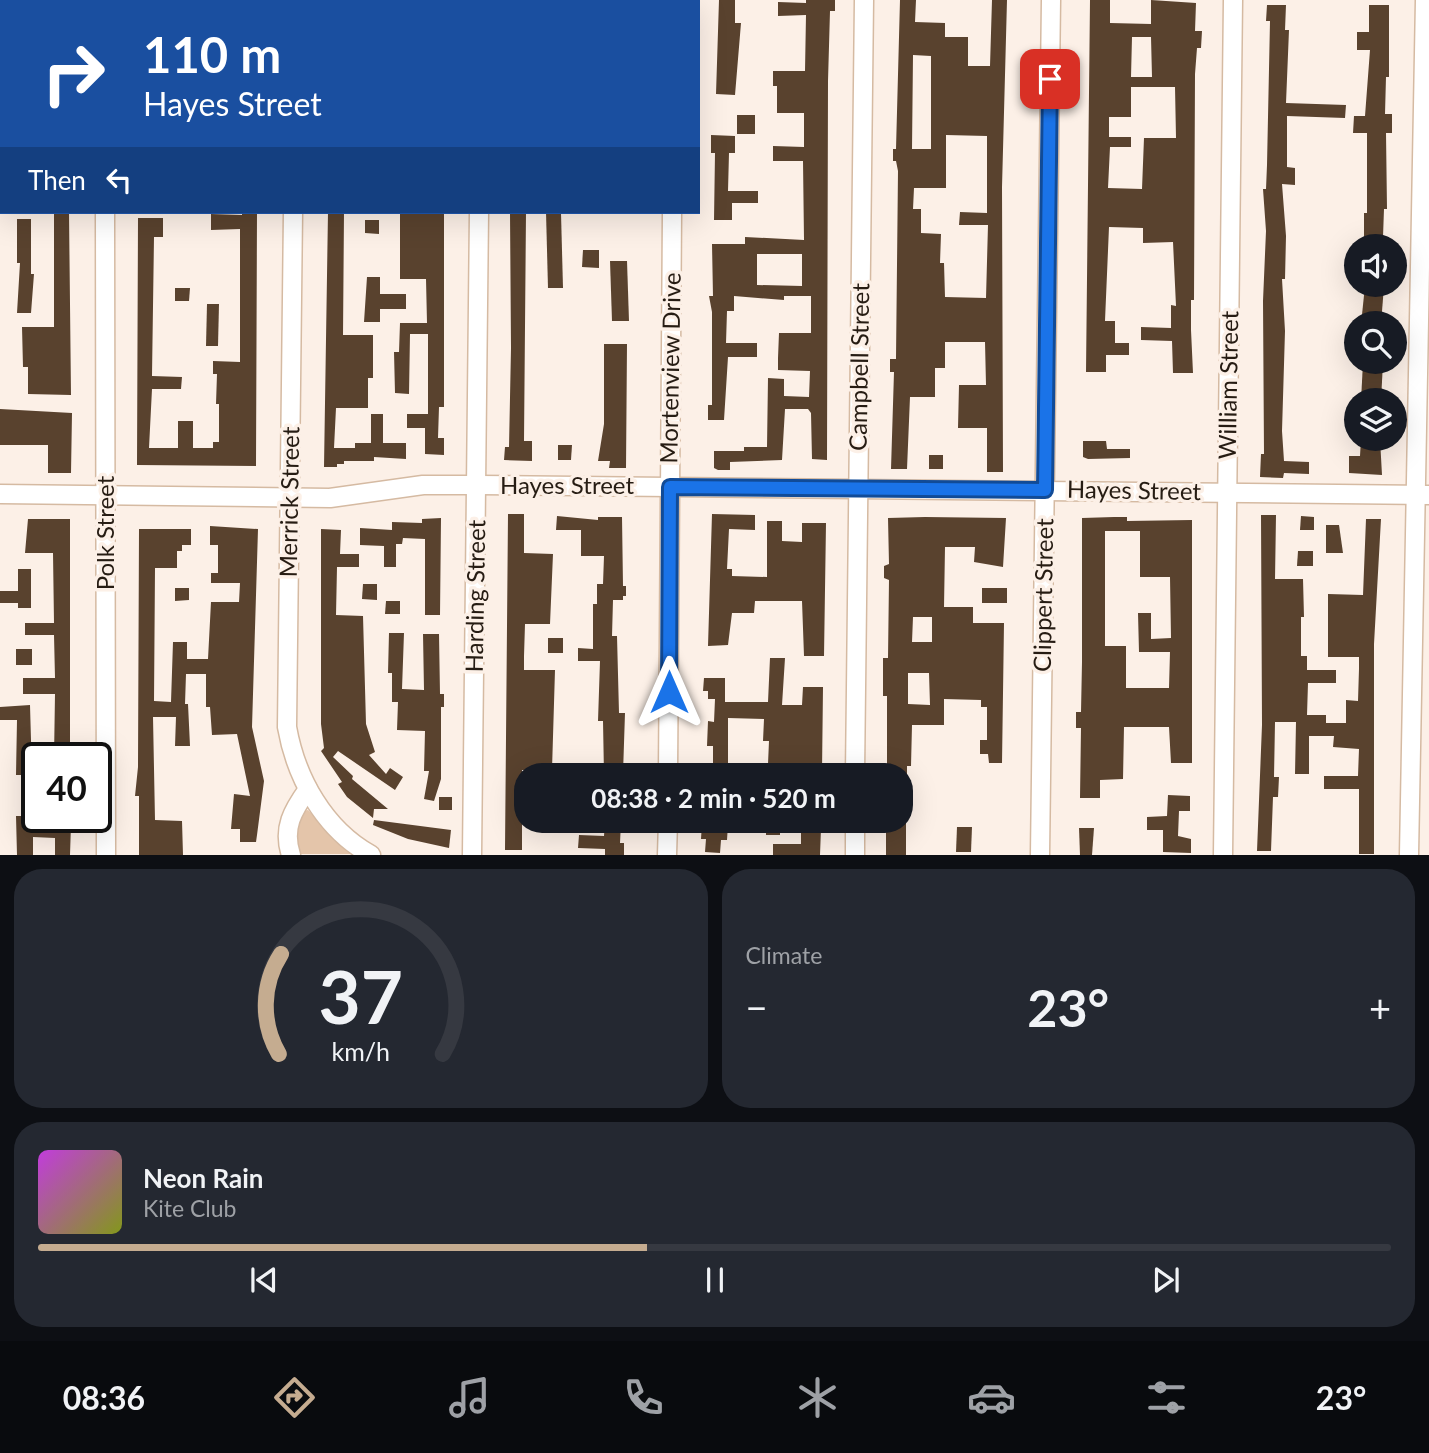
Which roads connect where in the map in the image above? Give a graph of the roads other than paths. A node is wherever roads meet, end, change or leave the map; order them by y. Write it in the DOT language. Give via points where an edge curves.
graph roads {
  1 [pos="864,0"];
  2 [pos="1051,0"];
  3 [pos="1233,0"];
  4 [pos="1424,0"];
  5 [pos="105,214"];
  6 [pos="293,214"];
  7 [pos="479,214"];
  8 [pos="672,214"];
  9 [pos="477,485"];
  10 [pos="670,487"];
  11 [pos="859,488"];
  12 [pos="1045,490"];
  13 [pos="1228,492"];
  14 [pos="0,494"];
  15 [pos="106,495"];
  16 [pos="1422,495"];
  17 [pos="289,498"];
  18 [pos="668,763"];
  19 [pos="855,763"];
  20 [pos="308,789"];
  21 [pos="668,833"];
  22 [pos="855,833"];
  23 [pos="106,855"];
  24 [pos="291,855"];
  25 [pos="371,855"];
  26 [pos="472,855"];
  27 [pos="667,855"];
  28 [pos="855,855"];
  29 [pos="1040,855"];
  30 [pos="1223,855"];
  31 [pos="1409,855"];
  1 -- 11 [label="street, Campbell Street"];
  2 -- 12 [label="street, Clippert Street"];
  3 -- 13 [label="street, William Street"];
  4 -- 16 [label="street"];
  5 -- 15 [label="street, Polk Street"];
  6 -- 17 [label="street, Merrick Street"];
  7 -- 9 [label="street, Harding Street"];
  8 -- 10 [label="street, Mortenview Drive"];
  9 -- 10 [label="street, Hayes Street"];
  9 -- 17 [label="street, Hayes Street" via="423,485 330,498"];
  9 -- 26 [label="street, Harding Street"];
  10 -- 11 [label="street, Hayes Street"];
  10 -- 18 [label="street, Mortenview Drive"];
  11 -- 12 [label="street, Hayes Street"];
  11 -- 19 [label="street, Campbell Street"];
  12 -- 13 [label="street, Hayes Street"];
  12 -- 29 [label="street, Clippert Street"];
  13 -- 16 [label="street, Hayes Street"];
  13 -- 30 [label="street, William Street"];
  14 -- 15 [label="street, Hayes Street"];
  15 -- 17 [label="street, Hayes Street"];
  15 -- 23 [label="street, Polk Street"];
  16 -- 31 [label="street"];
  17 -- 20 [label="street, Merrick Street" via="286,716 293,754"];
  20 -- 24 [label="street" via="293,809 286,833"];
  20 -- 25 [label="street, Merrick Street" via="338,829"];
  21 -- 27 [label="street"];
  22 -- 28 [label="street"];
}
